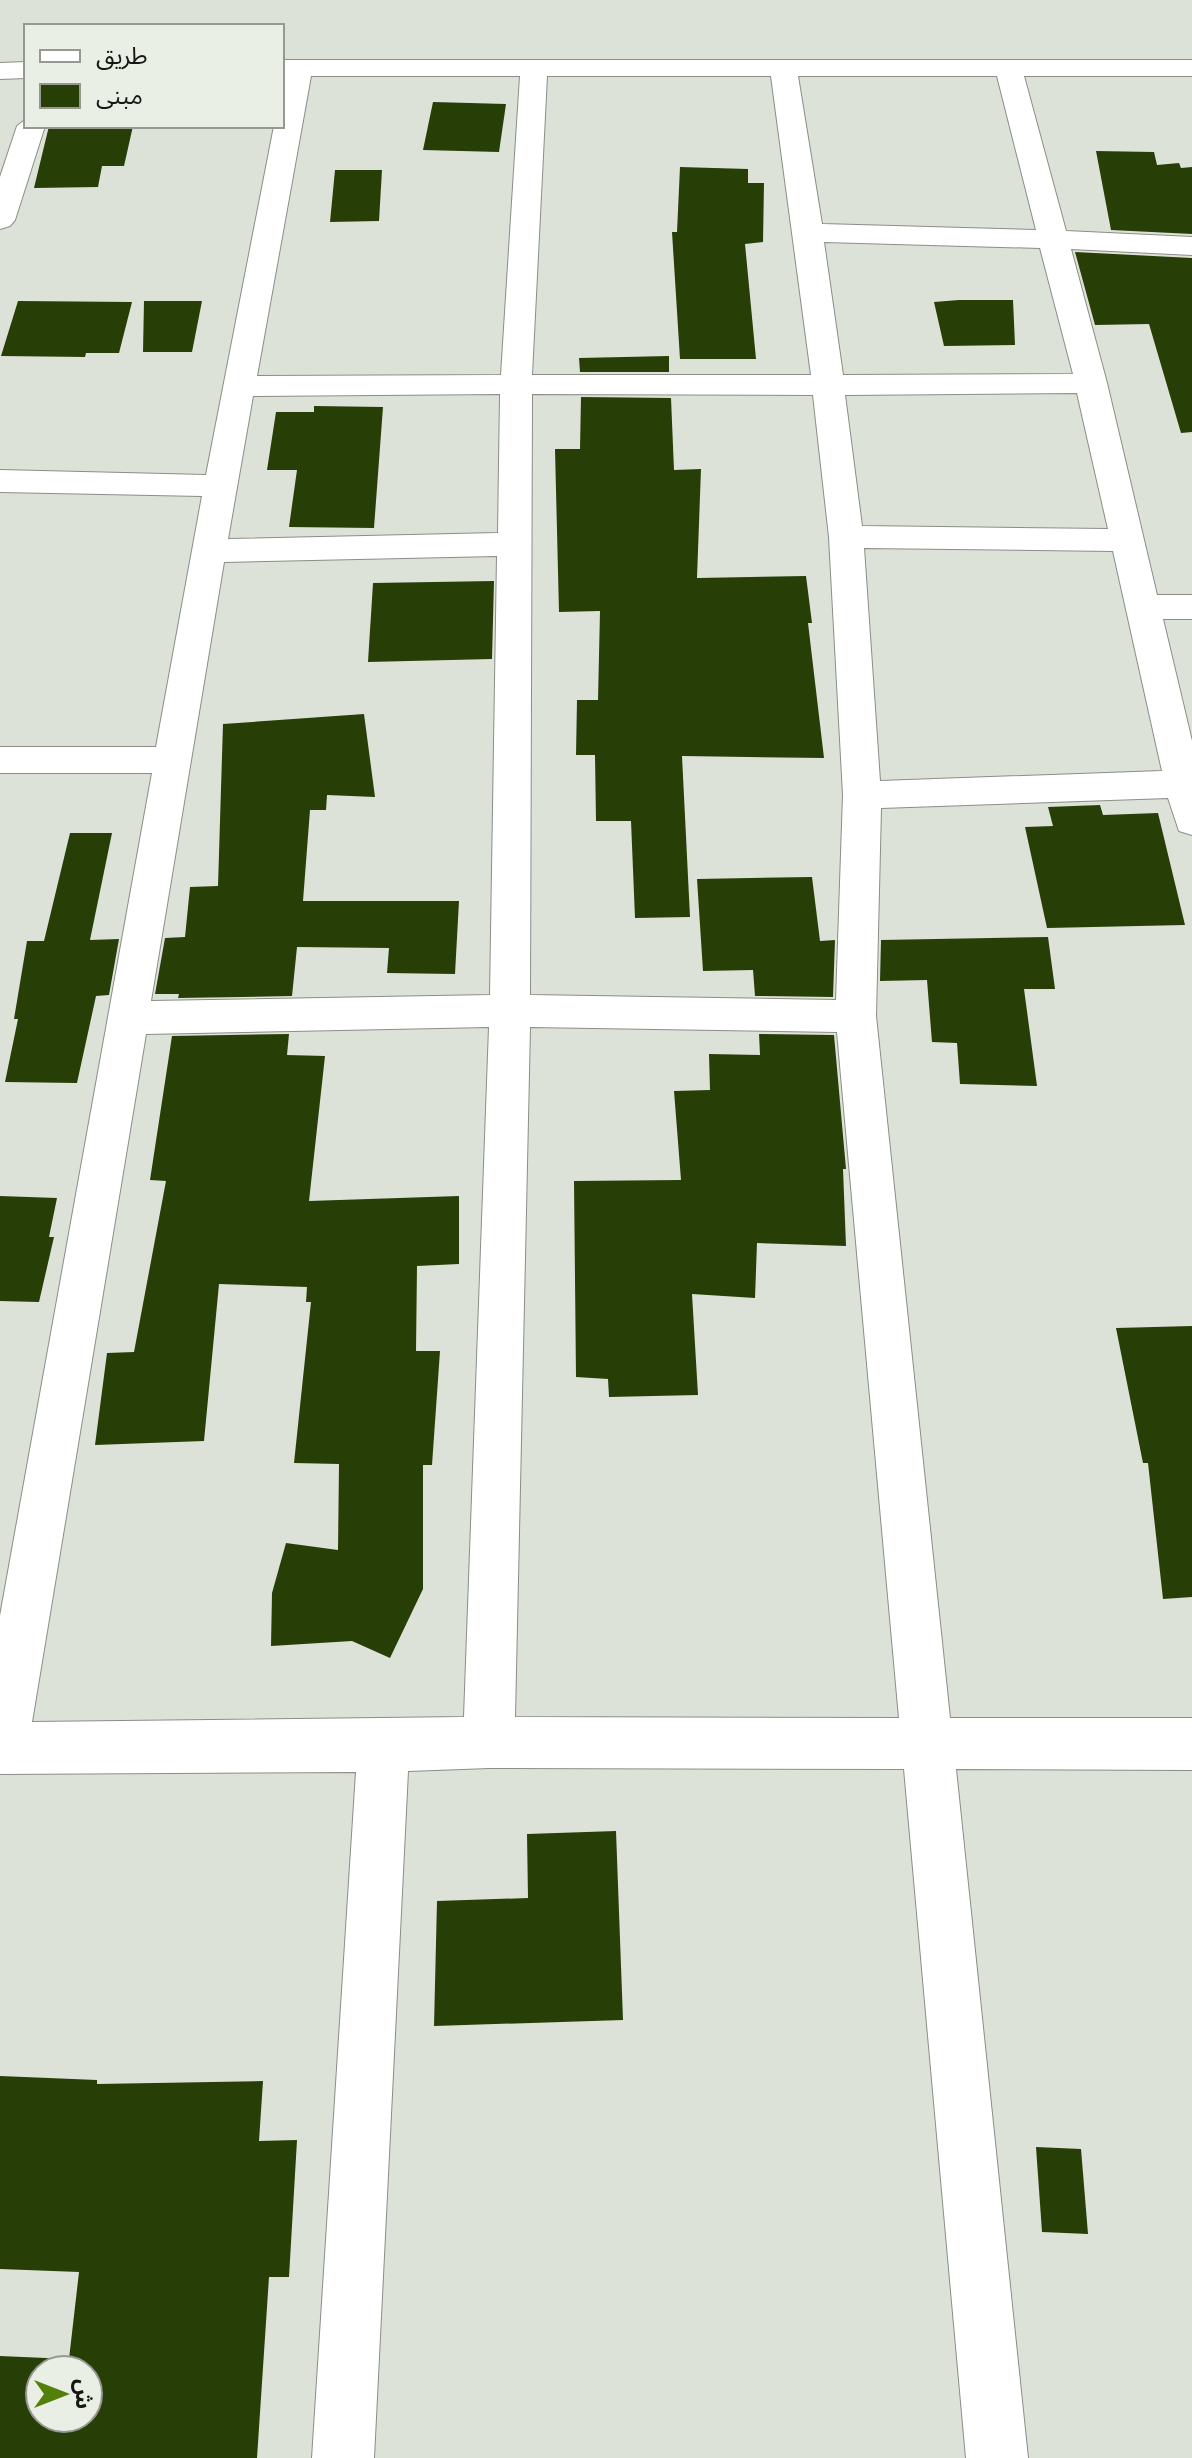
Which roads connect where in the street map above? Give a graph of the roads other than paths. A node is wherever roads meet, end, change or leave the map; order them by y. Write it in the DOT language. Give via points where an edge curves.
graph roads {
  1 [pos="290,68"];
  2 [pos="1008,68"];
  3 [pos="1192,68"];
  4 [pos="24,70"];
  5 [pos="534,70"];
  6 [pos="784,70"];
  7 [pos="0,71"];
  8 [pos="284,105"];
  9 [pos="30,128"];
  10 [pos="280,128"];
  11 [pos="0,220"];
  12 [pos="808,233"];
  13 [pos="1053,240"];
  14 [pos="1192,246"];
  15 [pos="516,382"];
  16 [pos="1091,383"];
  17 [pos="239,386"];
  18 [pos="827,387"];
  19 [pos="0,481"];
  20 [pos="220,486"];
  21 [pos="846,537"];
  22 [pos="1128,540"];
  23 [pos="514,544"];
  24 [pos="211,551"];
  25 [pos="1143,607"];
  26 [pos="1192,607"];
  27 [pos="0,760"];
  28 [pos="173,760"];
  29 [pos="1184,784"];
  30 [pos="862,795"];
  31 [pos="1192,821"];
  32 [pos="510,1011"];
  33 [pos="856,1016"];
  34 [pos="129,1018"];
  35 [pos="489,1742"];
  36 [pos="926,1743"];
  37 [pos="1192,1744"];
  38 [pos="383,1746"];
  39 [pos="1,1748"];
  40 [pos="343,2458"];
  41 [pos="997,2458"];
  1 -- 5 [label="street"];
  1 -- 8 [label="street"];
  2 -- 3 [label="street"];
  2 -- 6 [label="street"];
  2 -- 13 [label="street"];
  4 -- 7 [label="street"];
  5 -- 6 [label="street"];
  5 -- 15 [label="street"];
  6 -- 12 [label="street"];
  9 -- 11 [label="street"];
  10 -- 17 [label="street"];
  12 -- 13 [label="street"];
  12 -- 18 [label="street"];
  13 -- 14 [label="street"];
  13 -- 16 [label="street"];
  15 -- 17 [label="street"];
  15 -- 18 [label="street"];
  15 -- 23 [label="street"];
  16 -- 18 [label="street"];
  16 -- 22 [label="street"];
  17 -- 20 [label="street"];
  18 -- 21 [label="street"];
  19 -- 20 [label="street"];
  20 -- 24 [label="street"];
  21 -- 22 [label="street"];
  21 -- 30 [label="street"];
  22 -- 25 [label="street"];
  23 -- 24 [label="street"];
  23 -- 32 [label="street"];
  24 -- 28 [label="street"];
  25 -- 26 [label="street"];
  25 -- 29 [label="street"];
  27 -- 28 [label="street"];
  28 -- 34 [label="street"];
  29 -- 30 [label="street"];
  29 -- 31 [label="street"];
  30 -- 33 [label="street"];
  32 -- 33 [label="street"];
  32 -- 34 [label="street"];
  32 -- 35 [label="street"];
  33 -- 36 [label="street"];
  34 -- 39 [label="street"];
  35 -- 36 [label="street"];
  35 -- 38 [label="street"];
  36 -- 37 [label="street"];
  36 -- 41 [label="street"];
  38 -- 39 [label="street"];
  38 -- 40 [label="street"];
}
